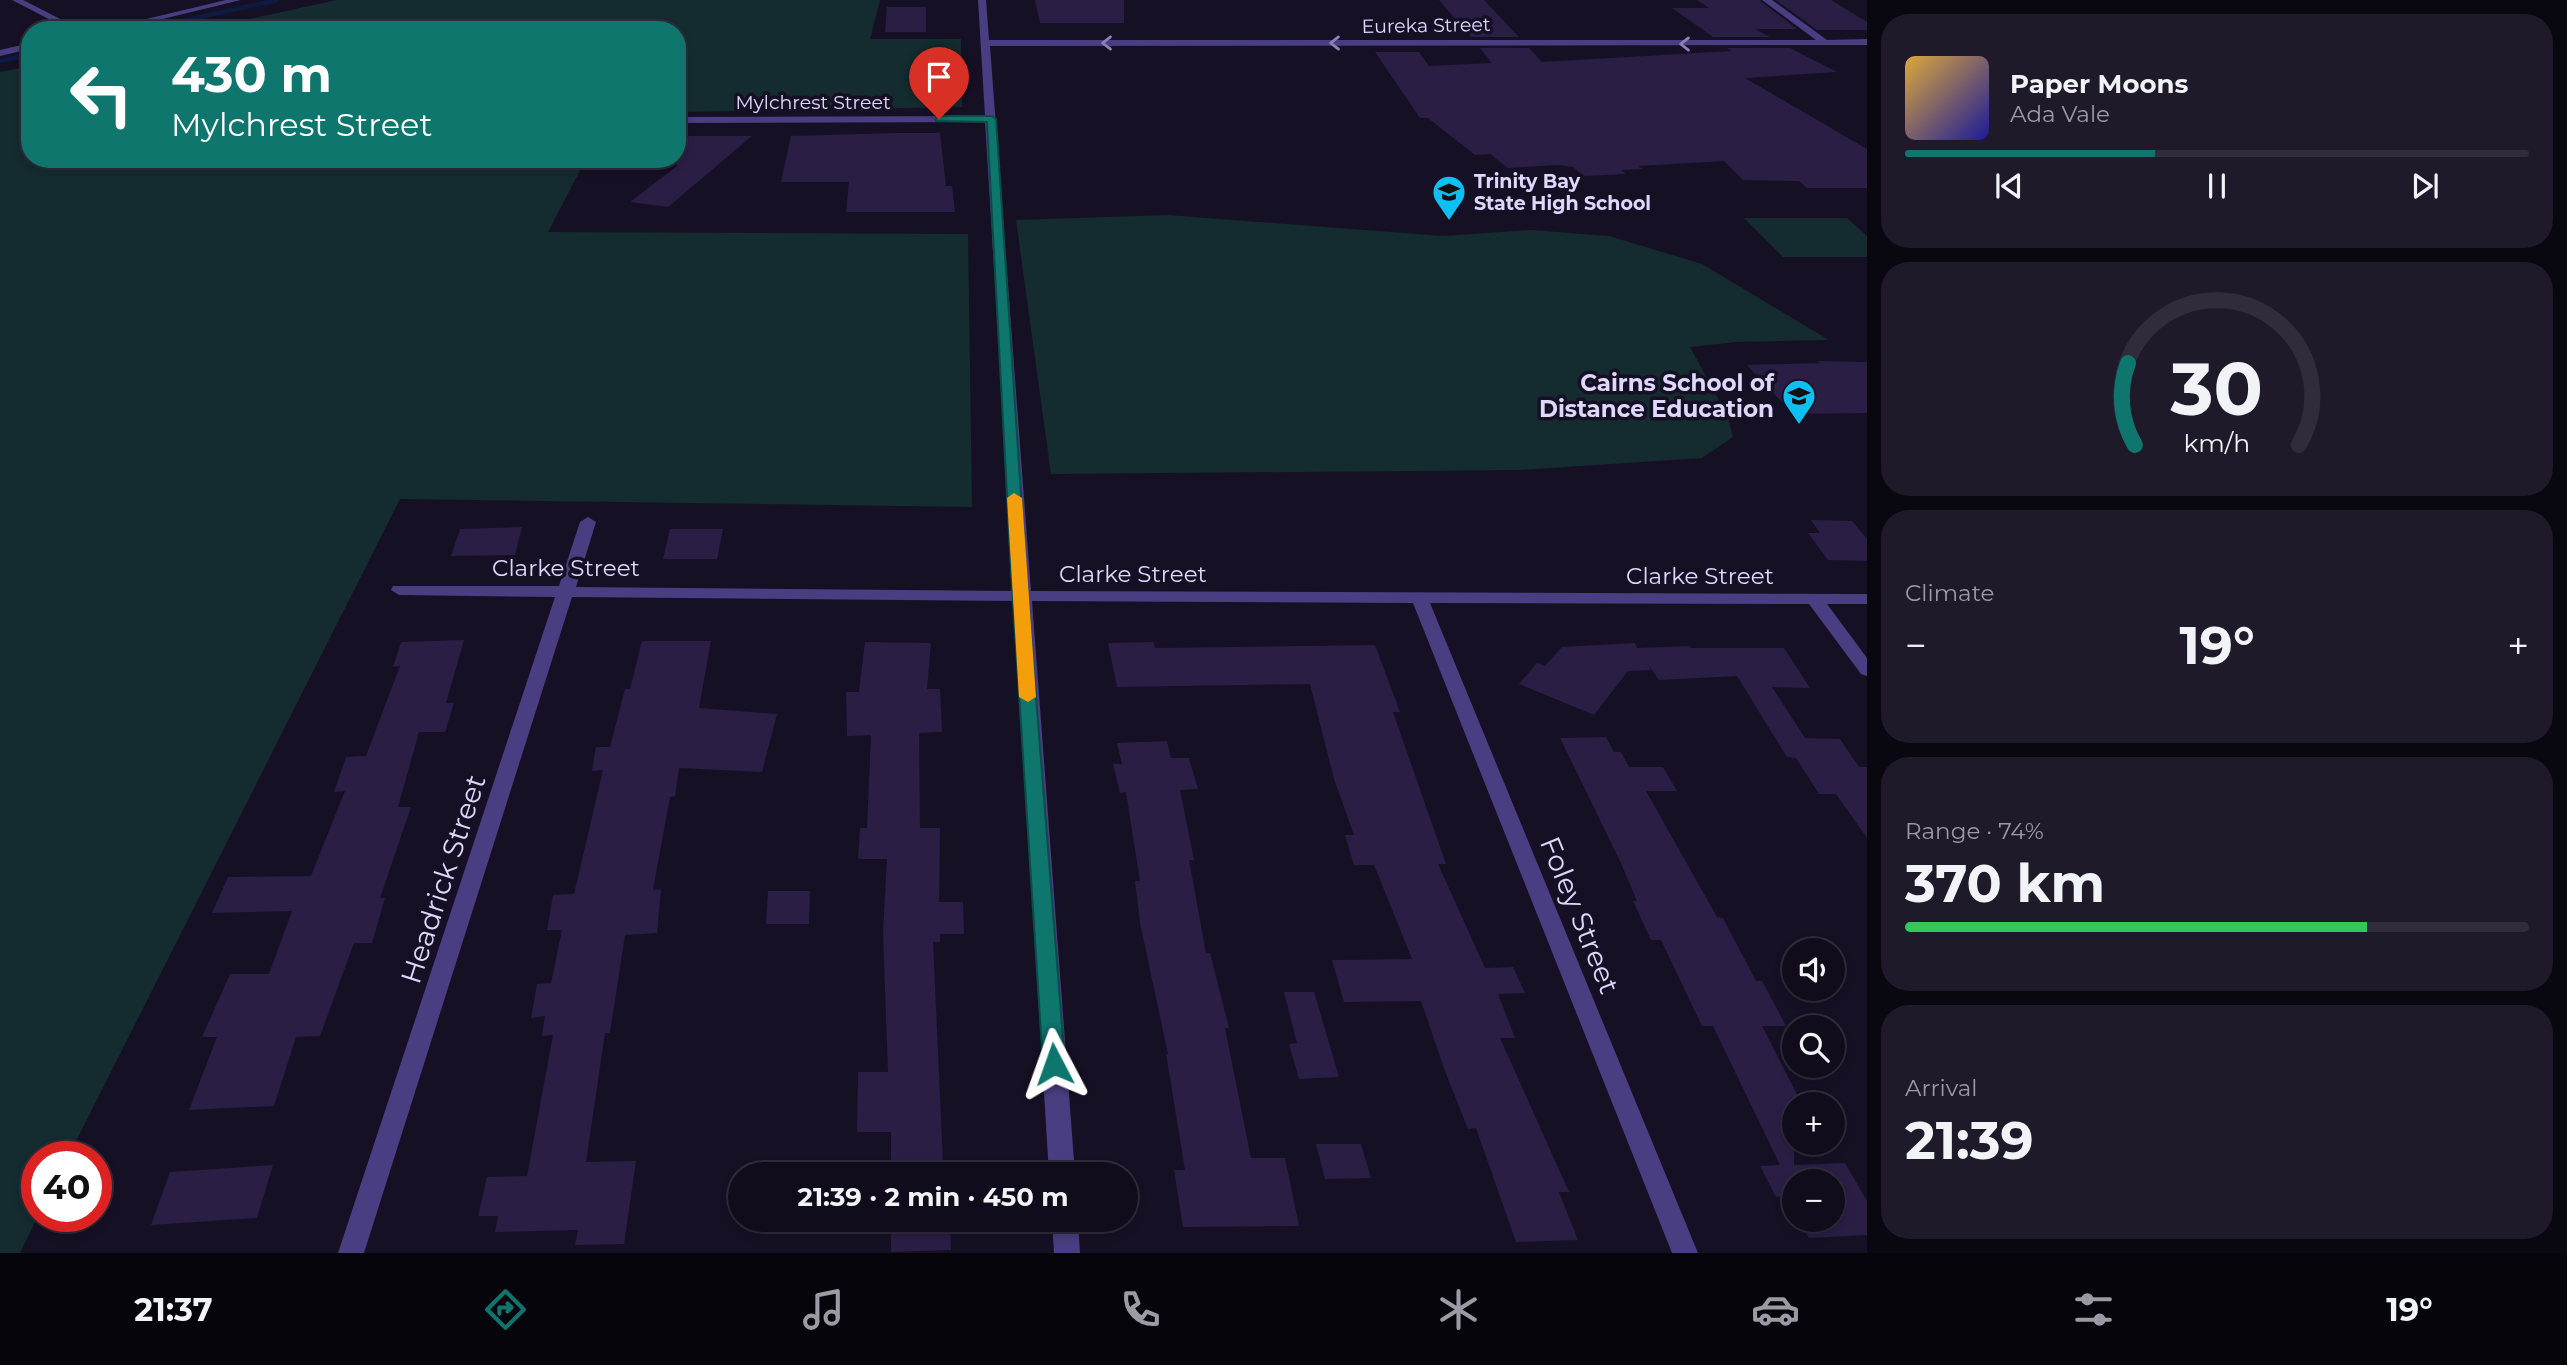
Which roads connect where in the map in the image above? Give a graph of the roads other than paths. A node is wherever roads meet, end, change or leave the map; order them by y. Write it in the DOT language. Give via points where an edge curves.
graph roads {
  1 [pos="16,0"];
  2 [pos="237,0"];
  3 [pos="982,0"];
  4 [pos="1766,0"];
  5 [pos="59,21"];
  6 [pos="144,21"];
  7 [pos="1823,41"];
  8 [pos="1867,41"];
  9 [pos="984,43"];
  10 [pos="21,48"];
  11 [pos="0,53"];
  12 [pos="992,119"];
  13 [pos="686,120"];
  14 [pos="588,522"];
  15 [pos="399,590"];
  16 [pos="566,590"];
  17 [pos="1020,596"];
  18 [pos="1420,598"];
  19 [pos="1814,599"];
  20 [pos="1867,599"];
  21 [pos="1867,670"];
  22 [pos="1061,1162"];
  23 [pos="1066,1232"];
  24 [pos="351,1253"];
  25 [pos="1068,1253"];
  26 [pos="1685,1253"];
  1 -- 5 [label="street"];
  2 -- 6 [label="street"];
  3 -- 9 [label="street"];
  4 -- 7 [label="street"];
  7 -- 8 [label="street, Eureka Street"];
  7 -- 9 [label="street, Eureka Street, one-way"];
  9 -- 12 [label="street"];
  10 -- 11 [label="street"];
  12 -- 13 [label="street, Mylchrest Street"];
  12 -- 17 [label="street"];
  14 -- 16 [label="street, Headrick Street"];
  15 -- 16 [label="street, Clarke Street"];
  16 -- 17 [label="street, Clarke Street"];
  16 -- 24 [label="street, Headrick Street"];
  17 -- 18 [label="street, Clarke Street"];
  17 -- 22 [label="street"];
  18 -- 19 [label="street, Clarke Street"];
  18 -- 26 [label="street, Foley Street"];
  19 -- 20 [label="street, Clarke Street"];
  19 -- 21 [label="street"];
  23 -- 25 [label="street"];
}
